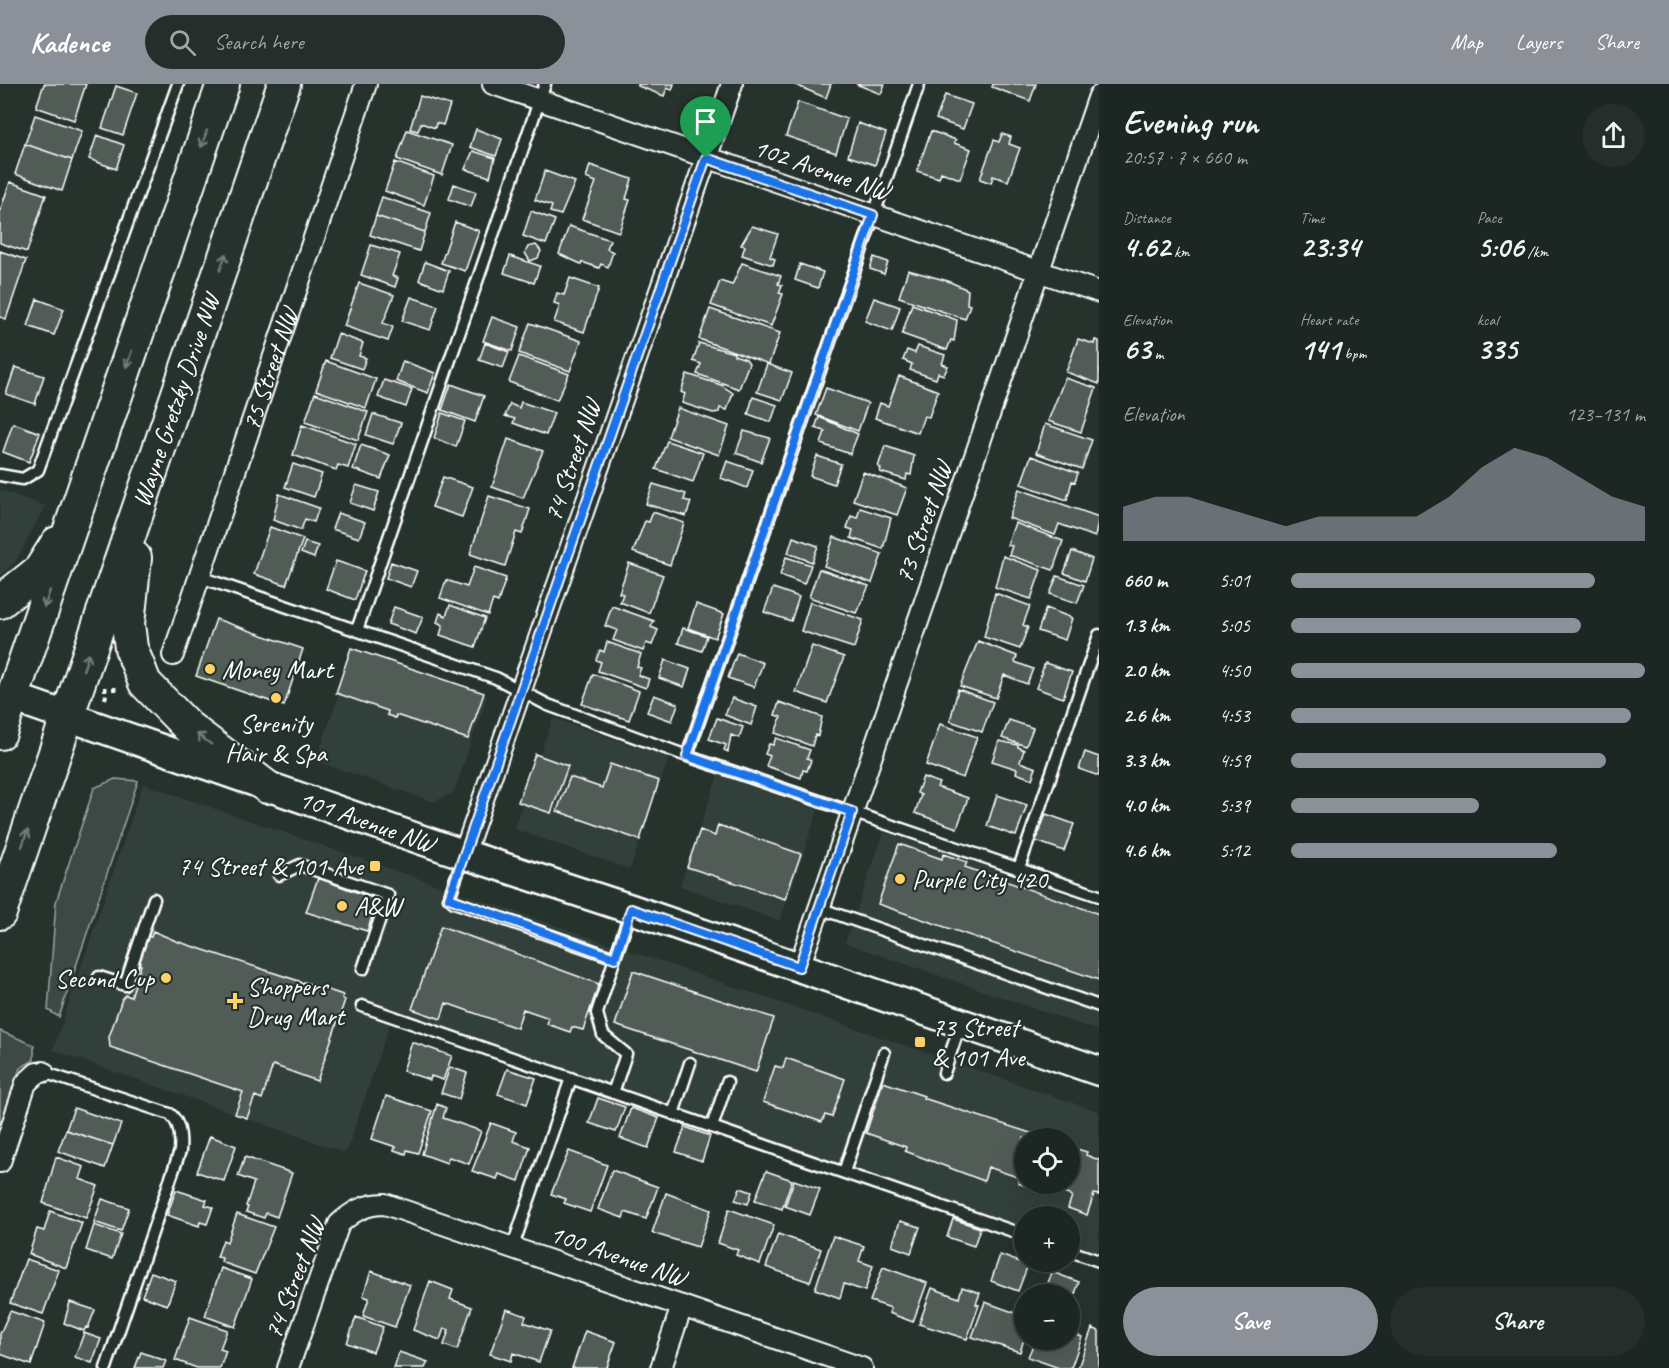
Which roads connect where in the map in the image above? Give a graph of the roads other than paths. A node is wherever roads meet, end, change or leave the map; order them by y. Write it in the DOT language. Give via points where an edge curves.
graph roads {
  1 [pos="178,84"];
  2 [pos="223,84"];
  3 [pos="284,84"];
  4 [pos="366,84"];
  5 [pos="493,84"];
  6 [pos="732,84"];
  7 [pos="919,84"];
  8 [pos="542,92"];
  9 [pos="1099,96"];
  10 [pos="706,158"];
  11 [pos="873,215"];
  12 [pos="1038,271"];
  13 [pos="1099,292"];
  14 [pos="0,475"];
  15 [pos="80,504"];
  16 [pos="136,516"];
  17 [pos="200,577"];
  18 [pos="0,602"];
  19 [pos="357,630"];
  20 [pos="1099,635"];
  21 [pos="173,655"];
  22 [pos="521,692"];
  23 [pos="12,697"];
  24 [pos="66,717"];
  25 [pos="0,733"];
  26 [pos="687,756"];
  27 [pos="267,787"];
  28 [pos="852,812"];
  29 [pos="464,854"];
  30 [pos="1019,868"];
  31 [pos="279,875"];
  32 [pos="1099,896"];
  33 [pos="154,899"];
  34 [pos="819,908"];
  35 [pos="631,909"];
  36 [pos="0,913"];
  37 [pos="615,958"];
  38 [pos="799,967"];
  39 [pos="363,969"];
  40 [pos="99,977"];
  41 [pos="362,1006"];
  42 [pos="1099,1006"];
  43 [pos="960,1023"];
  44 [pos="884,1053"];
  45 [pos="690,1063"];
  46 [pos="1099,1071"];
  47 [pos="43,1072"];
  48 [pos="944,1073"];
  49 [pos="571,1078"];
  50 [pos="727,1082"];
  51 [pos="613,1093"];
  52 [pos="673,1114"];
  53 [pos="712,1127"];
  54 [pos="0,1162"];
  55 [pos="844,1172"];
  56 [pos="355,1211"];
  57 [pos="1014,1232"];
  58 [pos="513,1246"];
  59 [pos="1080,1254"];
  60 [pos="1099,1261"];
  61 [pos="682,1306"];
  62 [pos="294,1366"];
  63 [pos="106,1368"];
  64 [pos="661,1368"];
  65 [pos="862,1368"];
  1 -- 14 [label="lane" via="38,470 23,479"];
  2 -- 15 [label="main road, one-way"];
  16 -- 3 [label="main road, Wayne Gretzky Drive NW, one-way"];
  4 -- 17 [label="street, 75 Street NW"];
  5 -- 8 [label="street, 102 Avenue NW"];
  6 -- 10 [label="street, 74 Street NW"];
  7 -- 11 [label="lane"];
  8 -- 10 [label="street, 102 Avenue NW"];
  8 -- 19 [label="lane"];
  9 -- 12 [label="street, 73 Street NW"];
  10 -- 11 [label="street, 102 Avenue NW"];
  10 -- 22 [label="street, 74 Street NW"];
  11 -- 12 [label="street, 102 Avenue NW"];
  11 -- 26 [label="lane"];
  12 -- 13 [label="street, 102 Avenue NW"];
  12 -- 28 [label="street, 73 Street NW"];
  15 -- 18 [label="main road" via="39,570"];
  15 -- 23 [label="main road, one-way"];
  24 -- 16 [label="main road, Wayne Gretzky Drive NW, one-way"];
  27 -- 16 [label="main road, one-way" via="188,727 145,683 131,648 128,624"];
  17 -- 19 [label="lane"];
  17 -- 21 [label="street, 75 Street NW"];
  19 -- 22 [label="lane" via="496,678"];
  20 -- 30 [label="lane"];
  22 -- 26 [label="lane"];
  22 -- 29 [label="street, 74 Street NW"];
  23 -- 24 [label="main road, 101 Avenue NW"];
  23 -- 25 [label="main road"];
  24 -- 27 [label="main road, 101 Avenue NW"];
  36 -- 24 [label="main road, one-way"];
  26 -- 28 [label="lane"];
  27 -- 29 [label="main road, 101 Avenue NW"];
  28 -- 30 [label="lane"];
  28 -- 34 [label="street, 73 Street NW"];
  29 -- 35 [label="main road, 101 Avenue NW"];
  29 -- 37 [label="lane" via="449,898 454,902"];
  30 -- 32 [label="lane"];
  31 -- 39 [label="lane" via="300,865 388,896"];
  33 -- 40 [label="lane" via="125,985"];
  34 -- 38 [label="street, 73 Street NW"];
  34 -- 42 [label="lane"];
  35 -- 37 [label="lane"];
  35 -- 38 [label="main road, 101 Avenue NW"];
  37 -- 51 [label="lane" via="597,1013 603,1035 626,1054"];
  38 -- 43 [label="main road, 101 Avenue NW"];
  41 -- 49 [label="lane"];
  43 -- 46 [label="main road, 101 Avenue NW"];
  43 -- 48 [label="lane"];
  44 -- 55 [label="lane"];
  45 -- 52 [label="lane"];
  47 -- 54 [label="street" via="26,1083"];
  47 -- 63 [label="lane" via="170,1114 175,1118 181,1140"];
  49 -- 51 [label="lane"];
  49 -- 58 [label="lane"];
  50 -- 53 [label="lane"];
  51 -- 52 [label="lane"];
  52 -- 53 [label="lane"];
  53 -- 55 [label="lane"];
  55 -- 57 [label="lane"];
  56 -- 58 [label="street, 100 Avenue NW" via="385,1204"];
  56 -- 62 [label="street, 74 Street NW" via="339,1224 333,1236"];
  58 -- 61 [label="street, 100 Avenue NW"];
  59 -- 60 [label="lane"];
  61 -- 64 [label="street"];
  61 -- 65 [label="street, 100 Avenue NW"];
}
